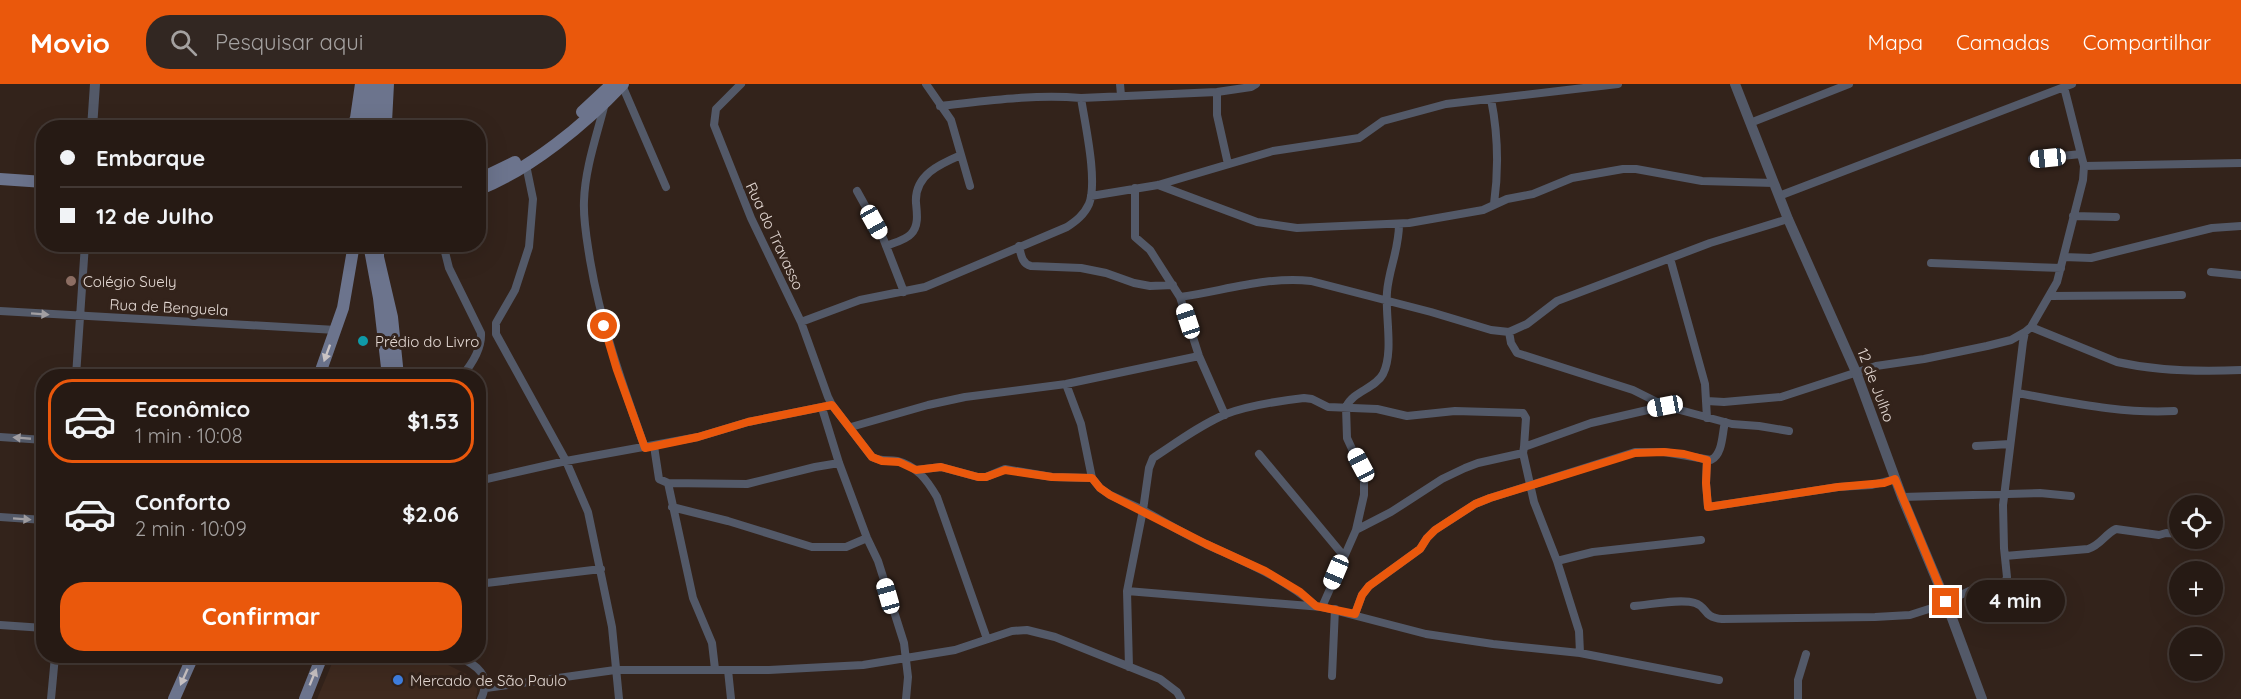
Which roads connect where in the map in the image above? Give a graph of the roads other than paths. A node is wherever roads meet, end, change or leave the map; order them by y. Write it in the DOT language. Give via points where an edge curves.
graph roads {
  1 [pos="95,84"];
  2 [pos="361,84"];
  3 [pos="369,84"];
  4 [pos="379,84"];
  5 [pos="388,84"];
  6 [pos="619,84"];
  7 [pos="741,84"];
  8 [pos="926,84"];
  9 [pos="1120,84"];
  10 [pos="1618,84"];
  11 [pos="1735,84"];
  12 [pos="1849,84"];
  13 [pos="1253,85"];
  14 [pos="2068,86"];
  15 [pos="1565,87"];
  16 [pos="1217,92"];
  17 [pos="1121,95"];
  18 [pos="1081,98"];
  19 [pos="1491,99"];
  20 [pos="605,103"];
  21 [pos="940,106"];
  22 [pos="93,120"];
  23 [pos="355,120"];
  24 [pos="366,120"];
  25 [pos="375,120"];
  26 [pos="387,120"];
  27 [pos="1750,123"];
  28 [pos="2081,154"];
  29 [pos="961,155"];
  30 [pos="2032,159"];
  31 [pos="2241,163"];
  32 [pos="1228,164"];
  33 [pos="526,165"];
  34 [pos="2084,166"];
  35 [pos="486,176"];
  36 [pos="0,179"];
  37 [pos="36,181"];
  38 [pos="1774,183"];
  39 [pos="1158,185"];
  40 [pos="0,186"];
  41 [pos="970,186"];
  42 [pos="486,187"];
  43 [pos="666,187"];
  44 [pos="36,188"];
  45 [pos="1135,188"];
  46 [pos="857,191"];
  47 [pos="1091,196"];
  48 [pos="1779,196"];
  49 [pos="1494,204"];
  50 [pos="2073,216"];
  51 [pos="2116,217"];
  52 [pos="1788,219"];
  53 [pos="1399,224"];
  54 [pos="2241,226"];
  55 [pos="886,246"];
  56 [pos="1019,246"];
  57 [pos="84,252"];
  58 [pos="344,252"];
  59 [pos="352,252"];
  60 [pos="370,252"];
  61 [pos="378,252"];
  62 [pos="445,252"];
  63 [pos="2064,257"];
  64 [pos="1670,258"];
  65 [pos="1931,263"];
  66 [pos="2061,268"];
  67 [pos="2211,272"];
  68 [pos="2241,275"];
  69 [pos="1173,285"];
  70 [pos="904,292"];
  71 [pos="2182,295"];
  72 [pos="2051,296"];
  73 [pos="1180,297"];
  74 [pos="1388,302"];
  75 [pos="0,311"];
  76 [pos="80,317"];
  77 [pos="801,322"];
  78 [pos="496,329"];
  79 [pos="336,330"];
  80 [pos="2028,330"];
  81 [pos="1509,332"];
  82 [pos="481,333"];
  83 [pos="1199,356"];
  84 [pos="76,369"];
  85 [pos="322,369"];
  86 [pos="387,369"];
  87 [pos="397,369"];
  88 [pos="467,369"];
  89 [pos="2241,370"];
  90 [pos="1856,372"];
  91 [pos="1066,384"];
  92 [pos="2017,393"];
  93 [pos="1707,401"];
  94 [pos="832,405"];
  95 [pos="1665,406"];
  96 [pos="1346,407"];
  97 [pos="822,408"];
  98 [pos="2174,411"];
  99 [pos="1225,415"];
  100 [pos="1707,418"];
  101 [pos="1725,422"];
  102 [pos="851,427"];
  103 [pos="1789,431"];
  104 [pos="0,437"];
  105 [pos="36,439"];
  106 [pos="2010,444"];
  107 [pos="1976,446"];
  108 [pos="650,447"];
  109 [pos="1523,450"];
  110 [pos="1259,454"];
  111 [pos="1707,460"];
  112 [pos="566,461"];
  113 [pos="839,463"];
  114 [pos="916,470"];
  115 [pos="1092,478"];
  116 [pos="486,479"];
  117 [pos="1895,479"];
  118 [pos="668,483"];
  119 [pos="1528,485"];
  120 [pos="2004,494"];
  121 [pos="2071,496"];
  122 [pos="1902,497"];
  123 [pos="672,507"];
  124 [pos="1143,510"];
  125 [pos="0,517"];
  126 [pos="36,519"];
  127 [pos="1356,530"];
  128 [pos="2169,532"];
  129 [pos="867,538"];
  130 [pos="1701,540"];
  131 [pos="1343,555"];
  132 [pos="2005,556"];
  133 [pos="1557,561"];
  134 [pos="601,569"];
  135 [pos="486,583"];
  136 [pos="1127,591"];
  137 [pos="1946,602"];
  138 [pos="1634,606"];
  139 [pos="1319,607"];
  140 [pos="1335,609"];
  141 [pos="1355,614"];
  142 [pos="0,625"];
  143 [pos="36,627"];
  144 [pos="987,639"];
  145 [pos="1580,653"];
  146 [pos="1806,654"];
  147 [pos="907,659"];
  148 [pos="54,663"];
  149 [pos="190,663"];
  150 [pos="319,663"];
  151 [pos="476,663"];
  152 [pos="1129,667"];
  153 [pos="715,669"];
  154 [pos="615,670"];
  155 [pos="728,670"];
  156 [pos="1332,676"];
  157 [pos="1719,680"];
  158 [pos="486,688"];
  159 [pos="51,699"];
  160 [pos="174,699"];
  161 [pos="305,699"];
  162 [pos="481,699"];
  163 [pos="619,699"];
  164 [pos="731,699"];
  165 [pos="906,699"];
  166 [pos="1181,699"];
  167 [pos="1798,699"];
  168 [pos="1982,699"];
  1 -- 22 [label="street"];
  2 -- 23 [label="main road"];
  3 -- 24 [label="main road"];
  4 -- 25 [label="main road"];
  5 -- 26 [label="main road"];
  6 -- 20 [label="main road"];
  6 -- 35 [label="main road" via="529,153"];
  6 -- 43 [label="street"];
  7 -- 77 [label="street, Rua do Travasso" via="716,109 714,124 751,218"];
  8 -- 21 [label="street"];
  9 -- 17 [label="street"];
  10 -- 15 [label="street"];
  11 -- 27 [label="street, 12 de Julho"];
  12 -- 27 [label="street"];
  13 -- 16 [label="street"];
  14 -- 28 [label="street"];
  14 -- 48 [label="street"];
  15 -- 19 [label="street"];
  16 -- 17 [label="street"];
  16 -- 32 [label="street"];
  17 -- 18 [label="street"];
  18 -- 21 [label="street" via="1027,96"];
  18 -- 47 [label="street"];
  19 -- 32 [label="street" via="1446,104 1383,121 1354,140 1295,147"];
  19 -- 49 [label="street" via="1498,157"];
  20 -- 33 [label="main road"];
  20 -- 108 [label="street" via="586,174 585,227 598,304 617,370"];
  21 -- 29 [label="street" via="951,120"];
  27 -- 38 [label="street, 12 de Julho"];
  28 -- 30 [label="street"];
  28 -- 34 [label="street"];
  29 -- 41 [label="street"];
  29 -- 55 [label="street" via="935,166 926,176 918,190 913,231"];
  31 -- 34 [label="street"];
  32 -- 39 [label="street"];
  33 -- 42 [label="main road"];
  33 -- 78 [label="street" via="533,200 529,247 515,290"];
  34 -- 50 [label="street"];
  36 -- 37 [label="main road"];
  38 -- 48 [label="street, 12 de Julho"];
  38 -- 49 [label="street" via="1702,181 1623,169 1572,178"];
  39 -- 45 [label="street"];
  39 -- 53 [label="street" via="1270,225 1297,228"];
  40 -- 44 [label="main road"];
  45 -- 47 [label="street"];
  45 -- 69 [label="street" via="1135,237 1150,250"];
  46 -- 55 [label="street"];
  47 -- 56 [label="street" via="1082,214 1067,227"];
  48 -- 52 [label="street, 12 de Julho"];
  49 -- 53 [label="street" via="1483,210"];
  50 -- 51 [label="street"];
  50 -- 63 [label="street"];
  52 -- 64 [label="street"];
  52 -- 90 [label="street, 12 de Julho"];
  53 -- 74 [label="street"];
  54 -- 63 [label="street" via="2201,231 2091,258"];
  55 -- 70 [label="street"];
  56 -- 69 [label="street" via="1023,261 1031,266 1081,268 1150,286"];
  56 -- 70 [label="street" via="925,287"];
  57 -- 76 [label="street"];
  58 -- 79 [label="main road"];
  59 -- 79 [label="main road" via="344,308"];
  60 -- 86 [label="main road"];
  61 -- 87 [label="main road" via="392,317"];
  62 -- 82 [label="street"];
  63 -- 66 [label="street"];
  64 -- 81 [label="street" via="1557,301 1527,324"];
  64 -- 93 [label="street"];
  65 -- 66 [label="street"];
  66 -- 72 [label="street"];
  67 -- 68 [label="street"];
  69 -- 73 [label="street"];
  70 -- 77 [label="street" via="860,300"];
  71 -- 72 [label="street"];
  72 -- 80 [label="street"];
  73 -- 74 [label="street" via="1295,280"];
  73 -- 83 [label="street"];
  74 -- 81 [label="street"];
  74 -- 96 [label="street" via="1384,370 1379,381"];
  75 -- 76 [label="street, Rua de Benguela, one-way"];
  76 -- 79 [label="street, Rua de Benguela"];
  76 -- 84 [label="street"];
  77 -- 94 [label="street, Rua do Travasso"];
  78 -- 82 [label="street"];
  78 -- 112 [label="street"];
  79 -- 85 [label="main road, one-way"];
  80 -- 89 [label="street" via="2132,365"];
  80 -- 90 [label="street" via="2011,340 1987,346"];
  80 -- 92 [label="street"];
  81 -- 95 [label="street" via="1517,353 1633,390"];
  82 -- 88 [label="street" via="482,342"];
  83 -- 91 [label="street"];
  83 -- 99 [label="street"];
  90 -- 93 [label="street" via="1781,398"];
  90 -- 117 [label="street, 12 de Julho"];
  91 -- 102 [label="street" via="965,397"];
  91 -- 115 [label="street" via="1081,424"];
  92 -- 98 [label="street" via="2115,409"];
  92 -- 106 [label="street"];
  93 -- 100 [label="street"];
  94 -- 97 [label="street"];
  94 -- 102 [label="street"];
  95 -- 100 [label="street"];
  95 -- 109 [label="street" via="1591,423"];
  96 -- 99 [label="street" via="1328,407 1304,398"];
  96 -- 109 [label="street" via="1407,416 1455,411 1522,413 1526,418"];
  96 -- 127 [label="street" via="1347,438 1364,475"];
  97 -- 108 [label="street"];
  97 -- 113 [label="street"];
  99 -- 124 [label="street" via="1153,458"];
  100 -- 101 [label="street"];
  101 -- 103 [label="street"];
  101 -- 111 [label="street" via="1717,457"];
  102 -- 114 [label="street" via="875,459 899,462"];
  105 -- 104 [label="street, one-way"];
  106 -- 107 [label="street"];
  106 -- 120 [label="street"];
  108 -- 112 [label="street"];
  108 -- 118 [label="street" via="659,479"];
  109 -- 119 [label="street"];
  109 -- 127 [label="street" via="1442,479"];
  110 -- 131 [label="street"];
  111 -- 117 [label="street" via="1708,507"];
  111 -- 119 [label="street" via="1664,452 1635,453"];
  112 -- 116 [label="street"];
  112 -- 134 [label="street" via="588,512"];
  113 -- 118 [label="street" via="747,484"];
  113 -- 129 [label="street"];
  114 -- 115 [label="street" via="941,467 978,477 1005,470"];
  114 -- 144 [label="street" via="937,496"];
  115 -- 124 [label="street" via="1110,495"];
  117 -- 122 [label="street, 12 de Julho"];
  118 -- 123 [label="street"];
  119 -- 133 [label="street"];
  119 -- 141 [label="street" via="1475,504 1435,530 1420,549 1369,586"];
  120 -- 121 [label="street"];
  120 -- 122 [label="street"];
  120 -- 132 [label="street"];
  122 -- 137 [label="street, 12 de Julho"];
  123 -- 129 [label="street" via="812,547 846,547"];
  123 -- 153 [label="street" via="693,598 712,644"];
  124 -- 136 [label="street"];
  124 -- 139 [label="street" via="1279,578"];
  125 -- 126 [label="street, one-way"];
  127 -- 131 [label="street"];
  128 -- 132 [label="street" via="2159,535 2116,529 2088,549"];
  129 -- 147 [label="street" via="878,561"];
  130 -- 133 [label="street" via="1593,552"];
  131 -- 139 [label="street"];
  132 -- 137 [label="street" via="2004,584 1969,591"];
  133 -- 145 [label="street" via="1579,631"];
  134 -- 135 [label="street"];
  134 -- 154 [label="street"];
  136 -- 139 [label="street"];
  136 -- 152 [label="street"];
  137 -- 138 [label="street" via="1910,615 1722,619 1710,617 1693,602"];
  137 -- 168 [label="street, 12 de Julho"];
  139 -- 140 [label="street"];
  140 -- 141 [label="street"];
  140 -- 156 [label="street"];
  141 -- 145 [label="street" via="1434,636"];
  142 -- 143 [label="street"];
  144 -- 147 [label="street"];
  144 -- 152 [label="street" via="1012,632 1041,632"];
  145 -- 157 [label="street"];
  146 -- 167 [label="street" via="1798,680"];
  147 -- 155 [label="street" via="805,669"];
  147 -- 165 [label="street"];
  148 -- 159 [label="street"];
  149 -- 160 [label="main road, one-way"];
  161 -- 150 [label="main road, one-way"];
  151 -- 158 [label="street"];
  152 -- 166 [label="street" via="1160,679"];
  153 -- 154 [label="street"];
  153 -- 155 [label="street"];
  154 -- 158 [label="street"];
  154 -- 163 [label="street"];
  155 -- 164 [label="street"];
  158 -- 162 [label="street"];
}
